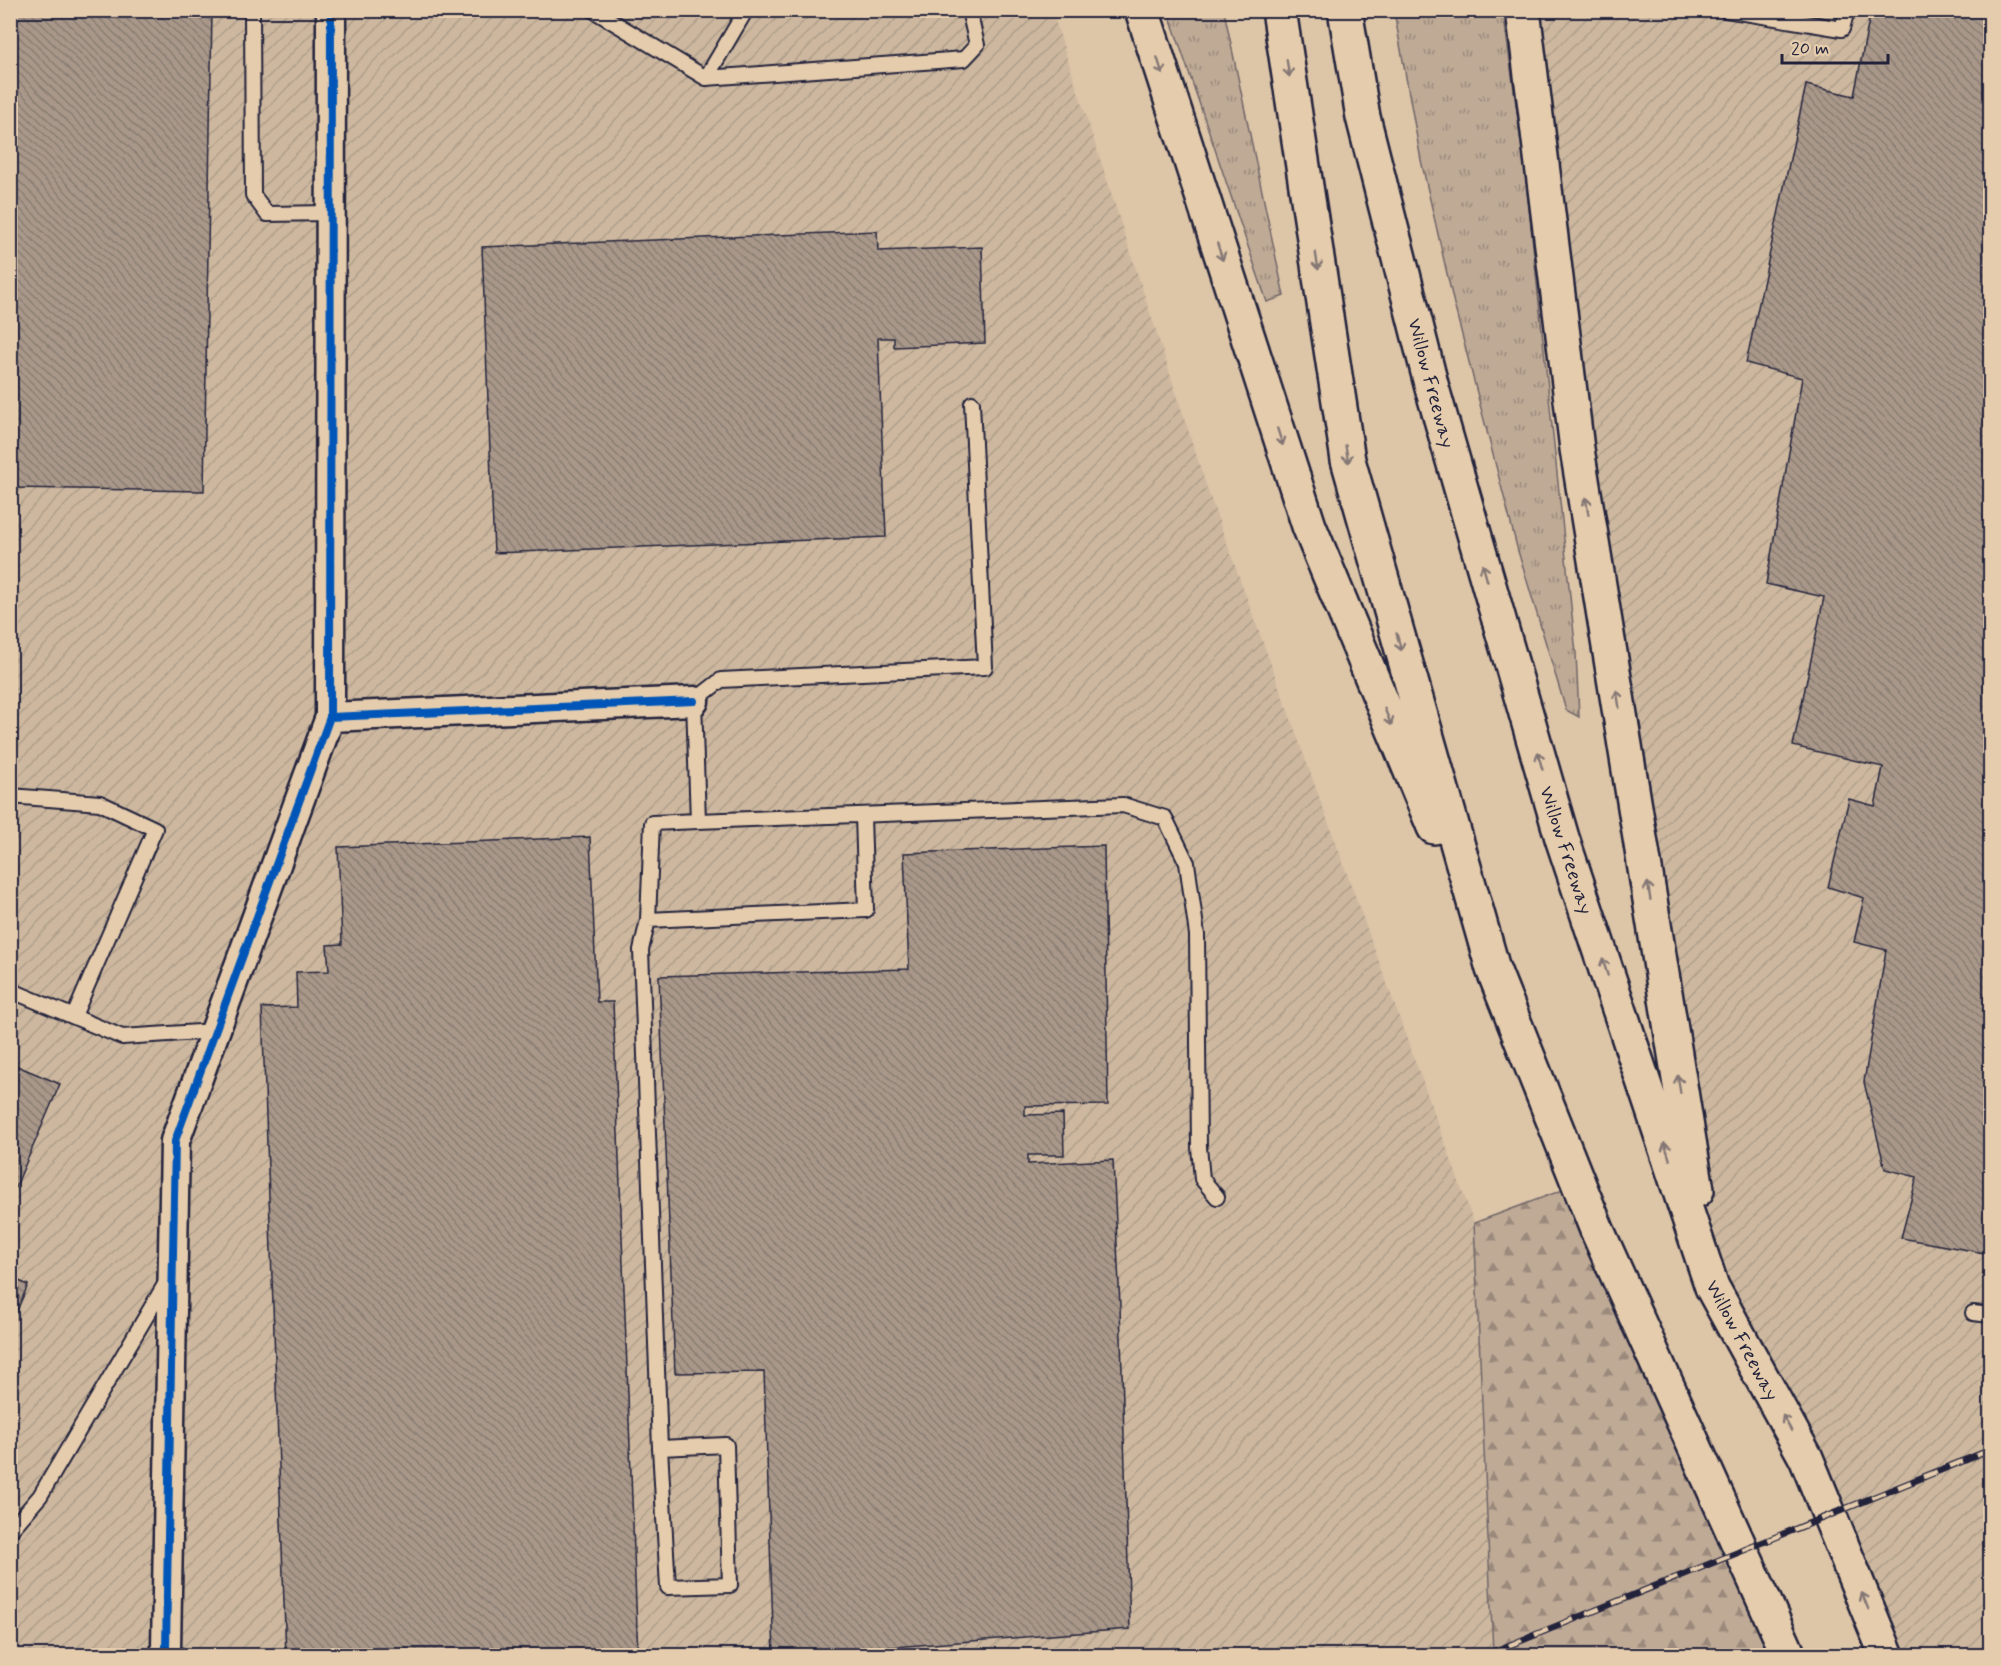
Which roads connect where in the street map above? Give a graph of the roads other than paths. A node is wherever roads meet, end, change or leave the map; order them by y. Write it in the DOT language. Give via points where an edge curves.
graph roads {
  1 [pos="252,10"];
  2 [pos="331,10"];
  3 [pos="592,10"];
  4 [pos="746,10"];
  5 [pos="969,10"];
  6 [pos="1142,10"];
  7 [pos="1279,10"];
  8 [pos="1346,10"];
  9 [pos="1523,10"];
  10 [pos="1726,10"];
  11 [pos="1847,10"];
  12 [pos="706,78"];
  13 [pos="330,213"];
  14 [pos="972,403"];
  15 [pos="694,701"];
  16 [pos="330,717"];
  17 [pos="10,796"];
  18 [pos="863,816"];
  19 [pos="698,821"];
  20 [pos="648,920"];
  21 [pos="1493,969"];
  22 [pos="10,990"];
  23 [pos="74,1016"];
  24 [pos="215,1031"];
  25 [pos="1217,1197"];
  26 [pos="172,1272"];
  27 [pos="1712,1287"];
  28 [pos="1973,1313"];
  29 [pos="1990,1315"];
  30 [pos="660,1448"];
  31 [pos="10,1531"];
  32 [pos="166,1649"];
  33 [pos="1789,1656"];
  34 [pos="1887,1656"];
  1 -- 13 [label="lane" via="253,195 267,214"];
  2 -- 13 [label="street"];
  3 -- 12 [label="lane"];
  4 -- 12 [label="lane"];
  5 -- 12 [label="lane" via="977,45 964,59"];
  6 -- 21 [label="highway, one-way" via="1309,526"];
  7 -- 21 [label="highway, one-way" via="1348,460"];
  27 -- 8 [label="highway, Willow Freeway, one-way" via="1562,838 1432,388 1363,117"];
  27 -- 9 [label="highway, one-way" via="1577,449"];
  10 -- 11 [label="lane" via="1842,29"];
  13 -- 16 [label="street"];
  14 -- 15 [label="lane" via="985,667 721,680"];
  15 -- 16 [label="street"];
  15 -- 19 [label="lane"];
  16 -- 24 [label="street"];
  17 -- 23 [label="lane" via="100,803 155,829"];
  18 -- 19 [label="lane"];
  18 -- 20 [label="lane" via="866,910"];
  18 -- 25 [label="lane" via="1123,805 1165,818 1189,873 1197,935 1199,1147 1202,1179"];
  19 -- 20 [label="lane" via="652,823"];
  20 -- 30 [label="lane" via="641,950"];
  21 -- 33 [label="highway" via="1597,1230"];
  22 -- 23 [label="lane"];
  23 -- 24 [label="lane" via="122,1037"];
  24 -- 26 [label="street" via="175,1141"];
  26 -- 31 [label="lane" via="40,1496"];
  26 -- 32 [label="street"];
  34 -- 27 [label="highway, Willow Freeway, one-way" via="1806,1458"];
  28 -- 29 [label="lane"];
  30 -- 30 [label="lane" via="668,1587 730,1585 726,1445"];
}
